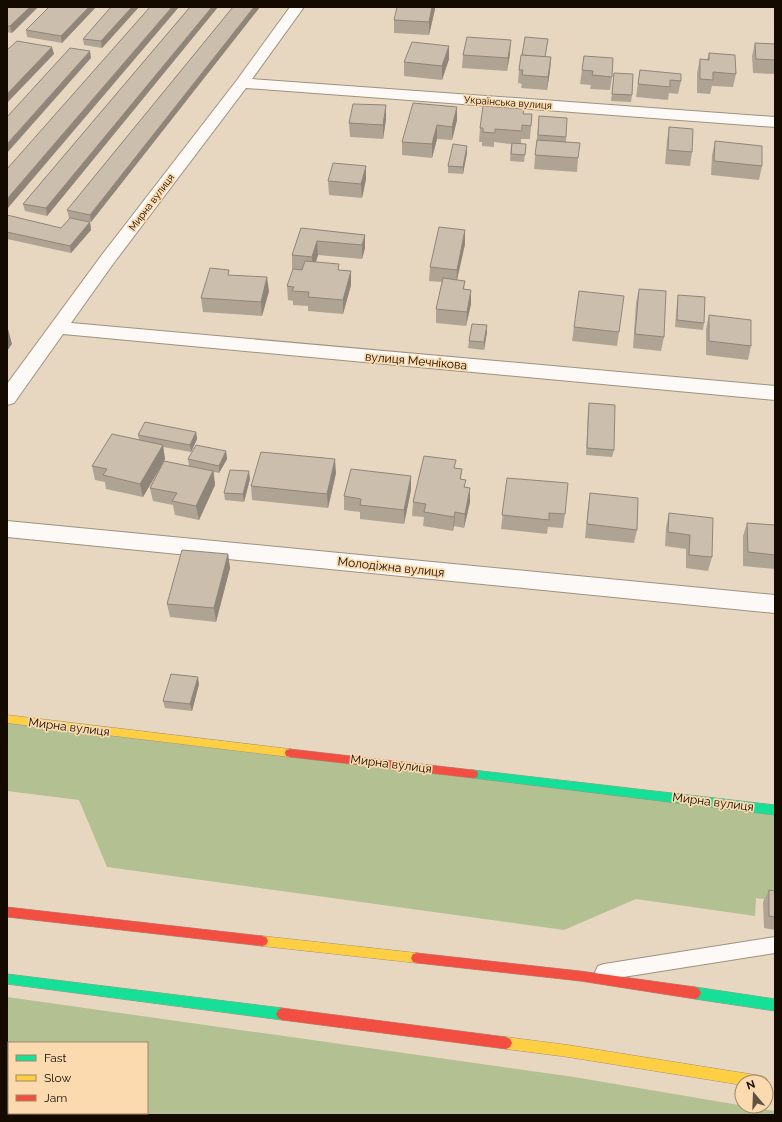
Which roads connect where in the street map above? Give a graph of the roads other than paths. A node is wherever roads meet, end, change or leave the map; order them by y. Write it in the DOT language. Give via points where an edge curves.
graph roads {
  1 [pos="297,7"];
  2 [pos="242,83"];
  3 [pos="775,122"];
  4 [pos="58,328"];
  5 [pos="775,393"];
  6 [pos="7,398"];
  7 [pos="7,529"];
  8 [pos="775,604"];
  9 [pos="7,719"];
  10 [pos="775,810"];
  11 [pos="7,912"];
  12 [pos="775,944"];
  13 [pos="580,976"];
  14 [pos="7,979"];
  15 [pos="775,1004"];
  16 [pos="734,1078"];
  1 -- 2 [label="street, Мирна вулиця"];
  2 -- 3 [label="street, Українська вулиця"];
  2 -- 4 [label="street, Мирна вулиця"];
  4 -- 5 [label="street, вулиця Мечнікова"];
  4 -- 6 [label="street, Мирна вулиця"];
  7 -- 8 [label="street, Молодіжна вулиця"];
  9 -- 10 [label="main road, Мирна вулиця"];
  11 -- 13 [label="main road"];
  12 -- 13 [label="lane"];
  13 -- 15 [label="main road"];
  14 -- 16 [label="main road" via="568,1051"];
}
